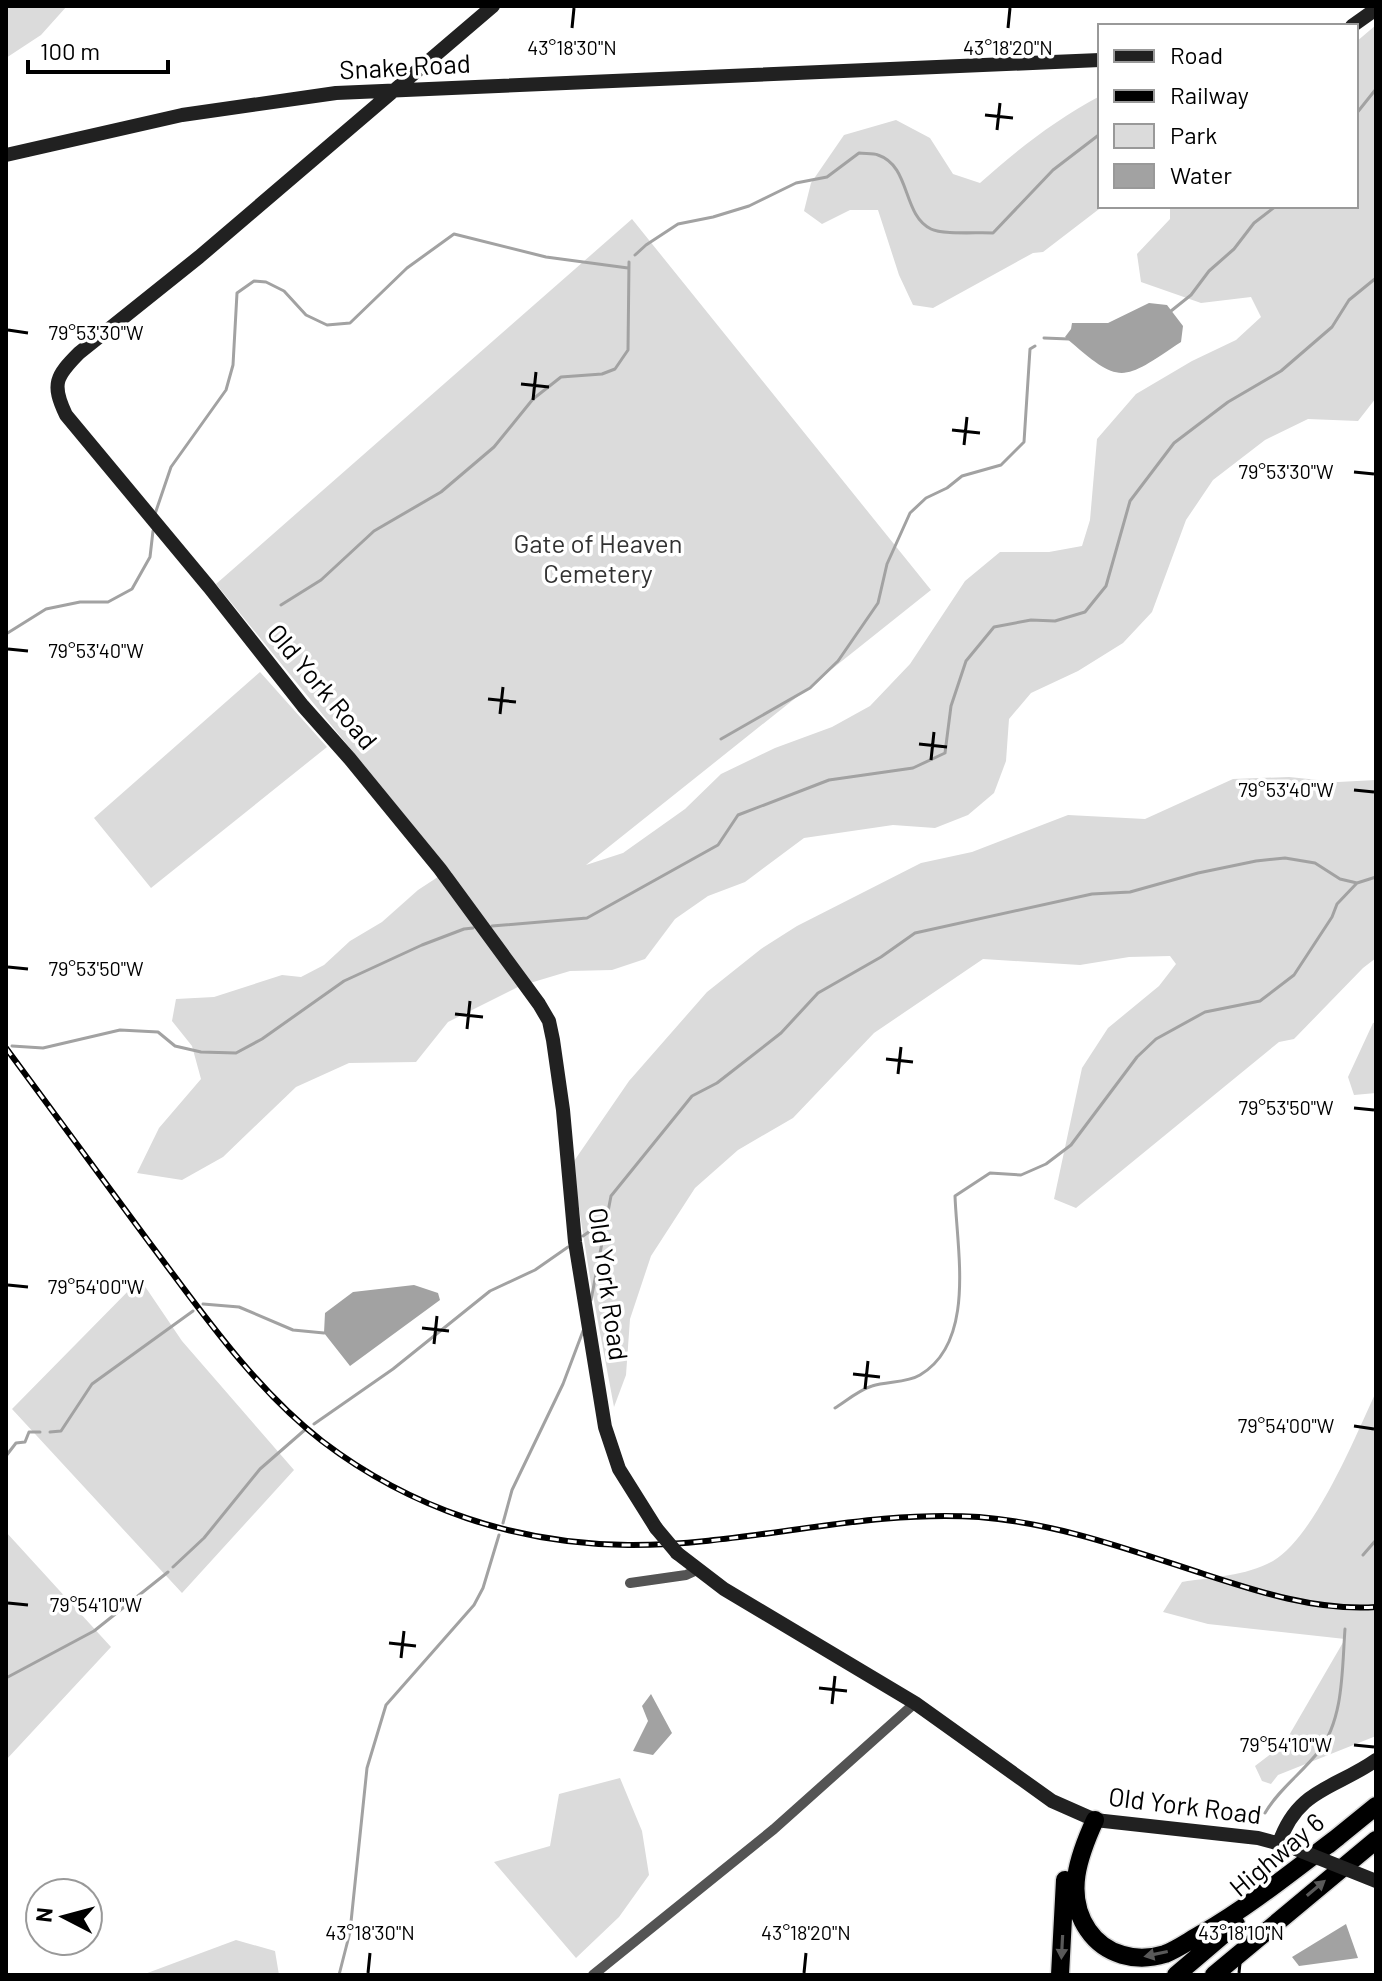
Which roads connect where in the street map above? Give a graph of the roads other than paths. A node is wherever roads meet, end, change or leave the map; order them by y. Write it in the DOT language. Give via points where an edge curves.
graph roads {
  1 [pos="493,6"];
  2 [pos="1376,9"];
  3 [pos="1355,24"];
  4 [pos="1098,60"];
  5 [pos="392,91"];
  6 [pos="6,155"];
  7 [pos="697,1570"];
  8 [pos="630,1583"];
  9 [pos="915,1703"];
  10 [pos="1376,1760"];
  11 [pos="1376,1806"];
  12 [pos="1089,1818"];
  13 [pos="1338,1837"];
  14 [pos="1376,1840"];
  15 [pos="1285,1845"];
  16 [pos="1376,1881"];
  17 [pos="593,1975"];
  18 [pos="1060,1975"];
  19 [pos="1176,1975"];
  20 [pos="1214,1975"];
  1 -- 5 [label="street, Old York Road"];
  2 -- 3 [label="street"];
  4 -- 5 [label="street, Snake Road"];
  5 -- 6 [label="street, Snake Road" via="336,93 182,115"];
  5 -- 7 [label="street, Old York Road, bridge" via="79,353 56,382 58,398 66,415 440,869 549,1021 575,1242 605,1427 619,1469 656,1528"];
  7 -- 8 [label="street"];
  7 -- 9 [label="street, Old York Road"];
  9 -- 12 [label="street, Old York Road" via="1052,1801"];
  9 -- 17 [label="street" via="774,1829"];
  10 -- 15 [label="street" via="1311,1796 1288,1822"];
  11 -- 13 [label="highway, Highway 6"];
  13 -- 12 [label="highway, one-way" via="1209,1929 1164,1954 1130,1957 1100,1944 1077,1910 1078,1866"];
  12 -- 15 [label="street, Old York Road"];
  12 -- 18 [label="highway, one-way" via="1068,1865 1063,1891"];
  13 -- 19 [label="highway, Highway 6"];
  20 -- 14 [label="highway, Highway 6, one-way"];
  15 -- 16 [label="street, Old York Road, bridge"];
}
